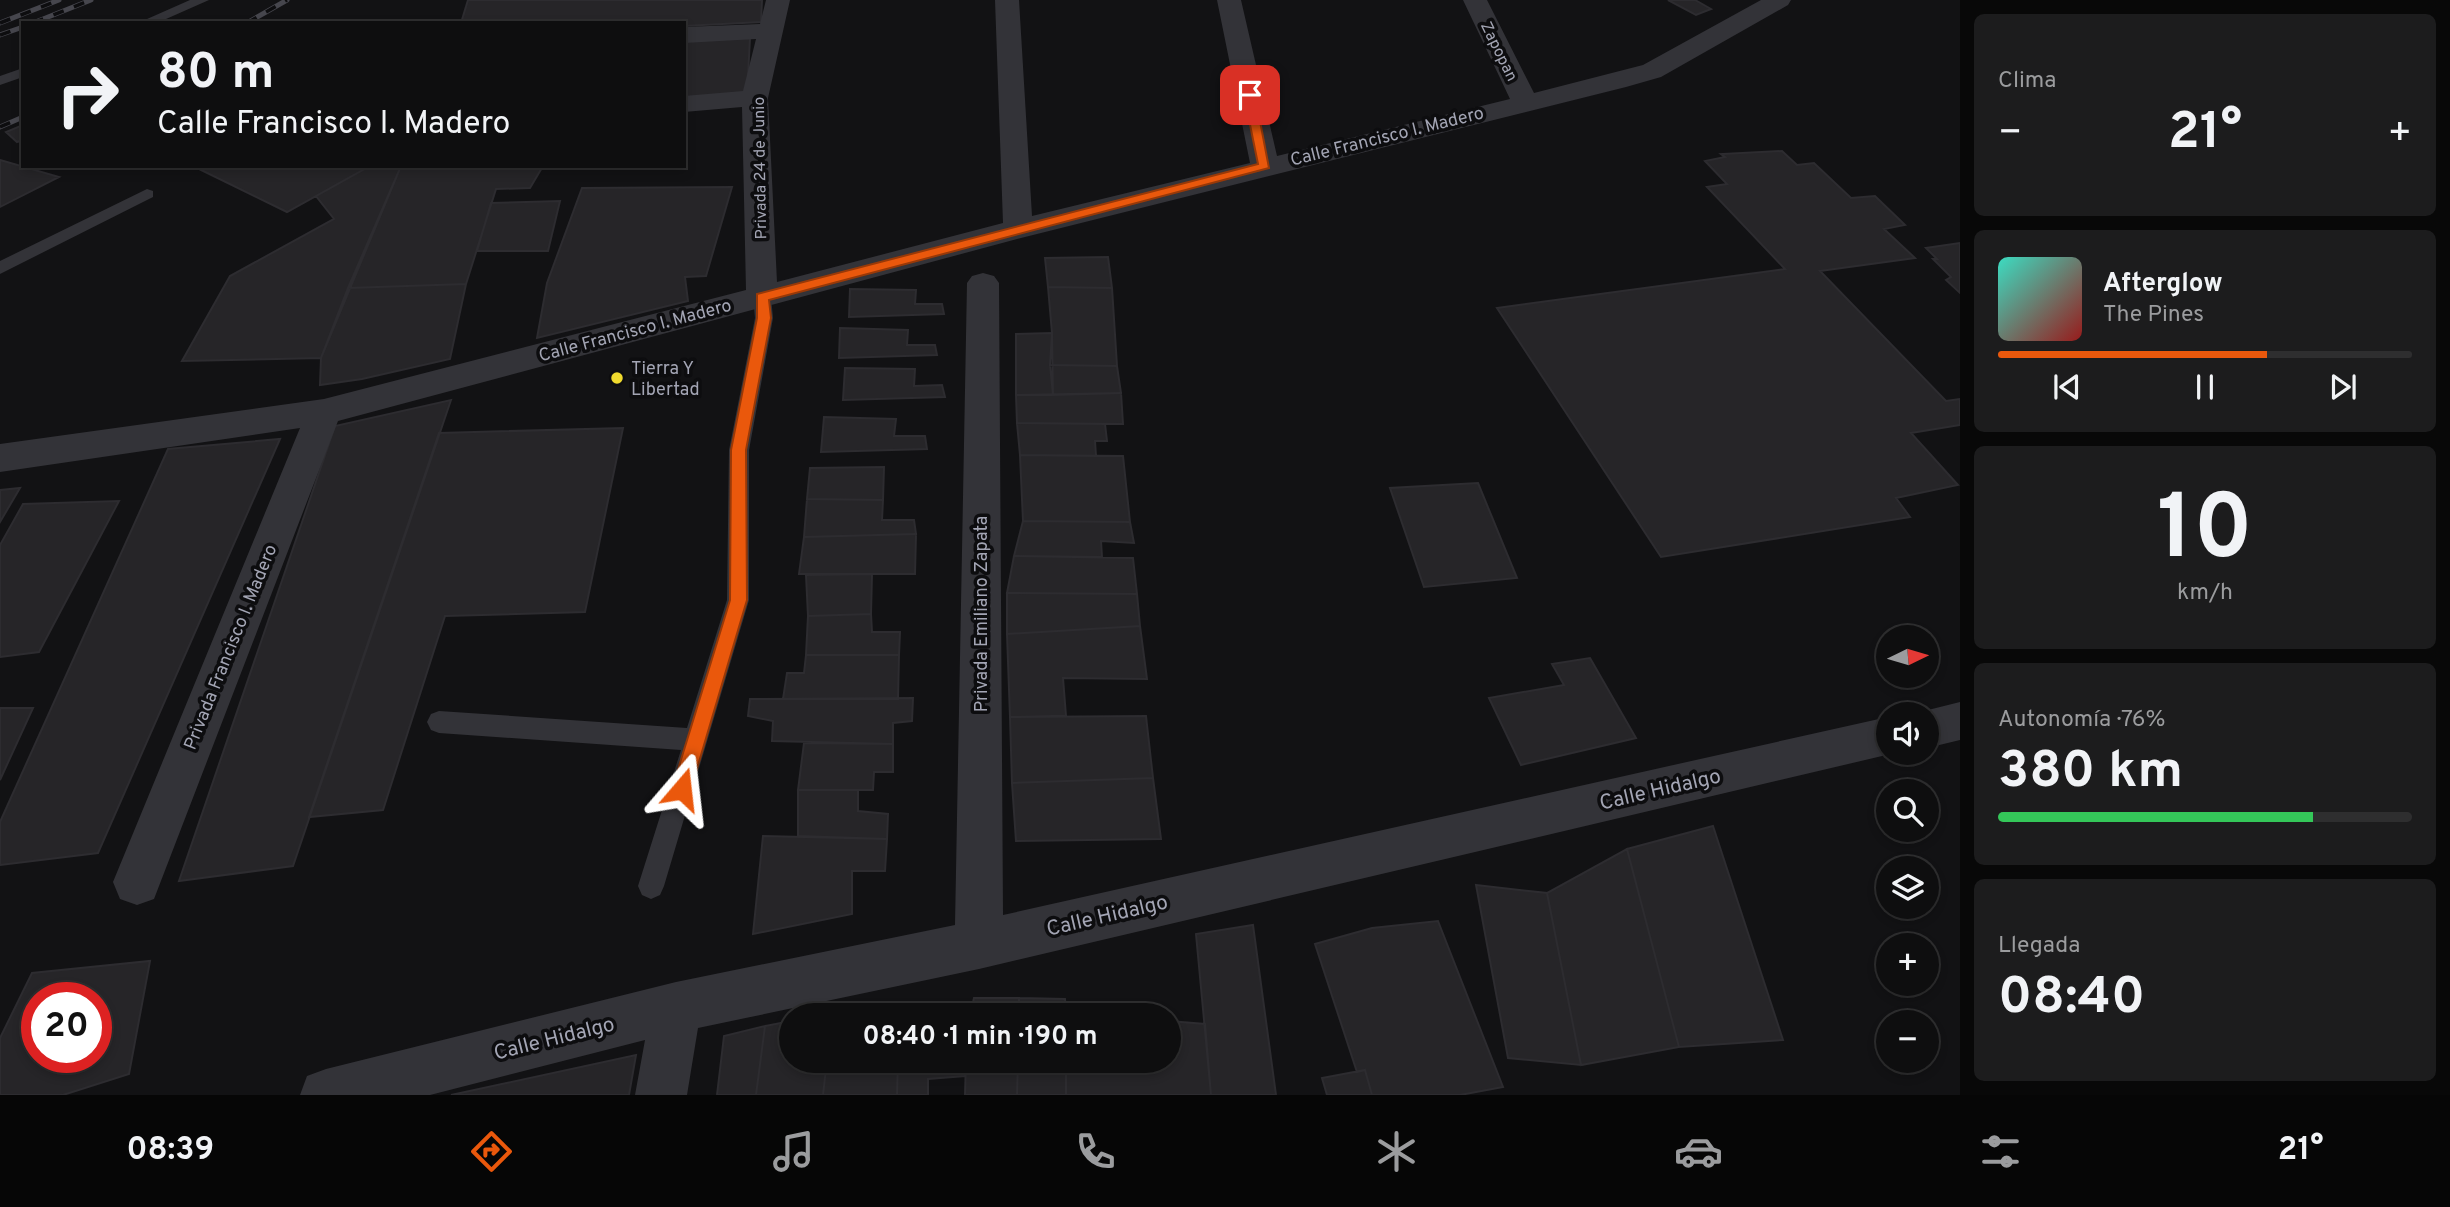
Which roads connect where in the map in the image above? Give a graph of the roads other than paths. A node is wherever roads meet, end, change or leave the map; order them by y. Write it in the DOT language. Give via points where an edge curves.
graph roads {
  1 [pos="202,0"];
  2 [pos="778,0"];
  3 [pos="1007,0"];
  4 [pos="1230,0"];
  5 [pos="1475,0"];
  6 [pos="1779,0"];
  7 [pos="150,21"];
  8 [pos="771,31"];
  9 [pos="686,35"];
  10 [pos="21,73"];
  11 [pos="0,81"];
  12 [pos="755,98"];
  13 [pos="1525,103"];
  14 [pos="686,104"];
  15 [pos="1265,166"];
  16 [pos="147,194"];
  17 [pos="1018,229"];
  18 [pos="0,268"];
  19 [pos="983,283"];
  20 [pos="762,297"];
  21 [pos="324,412"];
  22 [pos="0,458"];
  23 [pos="1960,721"];
  24 [pos="439,722"];
  25 [pos="1939,725"];
  26 [pos="697,740"];
  27 [pos="1876,740"];
  28 [pos="136,882"];
  29 [pos="651,887"];
  30 [pos="979,945"];
  31 [pos="676,1007"];
  32 [pos="326,1095"];
  33 [pos="661,1095"];
  1 -- 7 [label="lane"];
  2 -- 8 [label="street, Privada 24 de Junio"];
  3 -- 17 [label="street"];
  4 -- 15 [label="street"];
  5 -- 13 [label="street, Zapopan"];
  6 -- 13 [label="street, Calle Francisco I. Madero" via="1735,12 1652,71"];
  8 -- 9 [label="street"];
  8 -- 12 [label="street, Privada 24 de Junio"];
  10 -- 11 [label="lane"];
  12 -- 14 [label="street"];
  12 -- 20 [label="street, Privada 24 de Junio"];
  13 -- 15 [label="street, Calle Francisco I. Madero"];
  15 -- 17 [label="street, Calle Francisco I. Madero"];
  16 -- 18 [label="lane"];
  17 -- 20 [label="street, Calle Francisco I. Madero"];
  19 -- 30 [label="street, Privada Emiliano Zapata"];
  20 -- 21 [label="street, Calle Francisco I. Madero"];
  20 -- 26 [label="lane" via="764,318 739,450 738,600"];
  21 -- 22 [label="street, Calle Francisco I. Madero"];
  21 -- 28 [label="street, Privada Francisco I. Madero"];
  23 -- 25 [label="street"];
  24 -- 26 [label="lane"];
  26 -- 29 [label="lane"];
  27 -- 30 [label="street, Calle Hidalgo"];
  30 -- 31 [label="street, Calle Hidalgo"];
  31 -- 32 [label="street, Calle Hidalgo"];
  31 -- 33 [label="street"];
}
